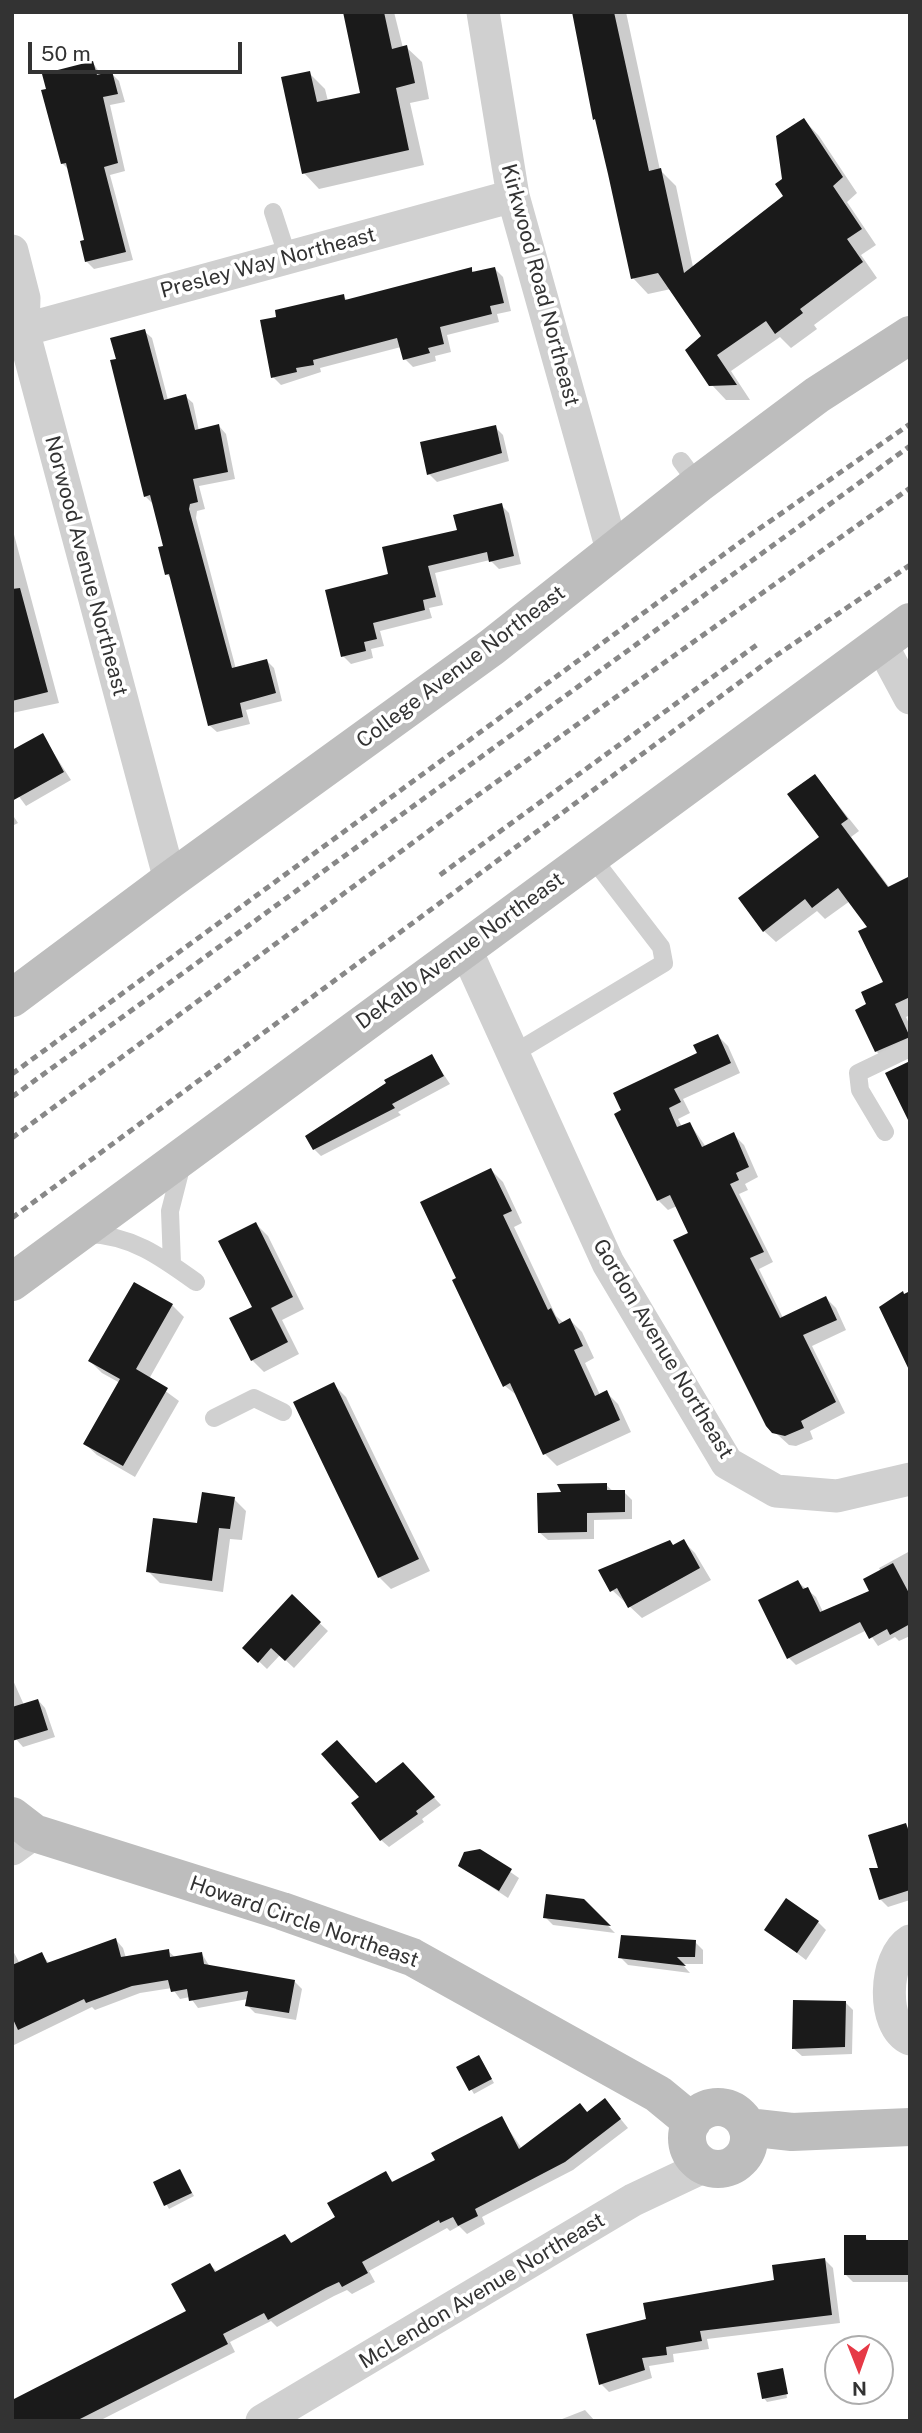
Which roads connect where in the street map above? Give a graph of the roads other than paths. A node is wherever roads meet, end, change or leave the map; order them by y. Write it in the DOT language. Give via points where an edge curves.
graph roads {
  1 [pos="483,12"];
  2 [pos="513,197"];
  3 [pos="273,212"];
  4 [pos="13,256"];
  5 [pos="288,258"];
  6 [pos="23,330"];
  7 [pos="910,335"];
  8 [pos="613,553"];
  9 [pos="895,633"];
  10 [pos="910,698"];
  11 [pos="591,856"];
  12 [pos="170,880"];
  13 [pos="465,948"];
  14 [pos="12,998"];
  15 [pos="910,1048"];
  16 [pos="513,1055"];
  17 [pos="885,1132"];
  18 [pos="184,1154"];
  19 [pos="78,1233"];
  20 [pos="172,1264"];
  21 [pos="12,1282"];
  22 [pos="196,1282"];
  23 [pos="283,1412"];
  24 [pos="214,1418"];
  25 [pos="910,1479"];
  26 [pos="19,1833"];
  27 [pos="910,1941"];
  28 [pos="910,2039"];
  29 [pos="702,2114"];
  30 [pos="910,2127"];
  31 [pos="747,2138"];
  32 [pos="705,2166"];
  33 [pos="262,2421"];
  1 -- 2 [label="street, Kirkwood Road Northeast"];
  2 -- 5 [label="street, Presley Way Northeast"];
  2 -- 8 [label="street, Kirkwood Road Northeast"];
  3 -- 5 [label="lane"];
  4 -- 6 [label="street, Norwood Avenue Northeast" via="24,298"];
  5 -- 6 [label="street, Presley Way Northeast"];
  6 -- 12 [label="street, Norwood Avenue Northeast"];
  7 -- 8 [label="street, College Avenue Northeast" via="690,472"];
  8 -- 12 [label="street, College Avenue Northeast" via="492,647"];
  9 -- 10 [label="street"];
  9 -- 11 [label="street, DeKalb Avenue Northeast"];
  11 -- 13 [label="street, DeKalb Avenue Northeast"];
  11 -- 16 [label="lane" via="661,947 664,963"];
  12 -- 14 [label="street, College Avenue Northeast"];
  13 -- 16 [label="street, Gordon Avenue Northeast"];
  13 -- 18 [label="street, DeKalb Avenue Northeast"];
  15 -- 17 [label="lane" via="859,1073 860,1090"];
  16 -- 25 [label="street, Gordon Avenue Northeast" via="608,1263 727,1463 776,1491 837,1496"];
  18 -- 19 [label="street, DeKalb Avenue Northeast"];
  18 -- 20 [label="lane" via="170,1211"];
  19 -- 20 [label="lane" via="111,1235 144,1245"];
  19 -- 21 [label="street, DeKalb Avenue Northeast"];
  20 -- 22 [label="lane"];
  23 -- 24 [label="lane" via="254,1398"];
  26 -- 29 [label="street, Howard Circle Northeast" via="282,1911 412,1957"];
  27 -- 28 [label="street" via="893,1963 890,2014"];
  29 -- 31 [label="street" via="733,2111"];
  29 -- 32 [label="street" via="687,2137 690,2150"];
  30 -- 31 [label="street, McLendon Avenue Northeast"];
  31 -- 32 [label="street, McLendon Avenue Northeast" via="738,2161 728,2167"];
  32 -- 33 [label="street, McLendon Avenue Northeast" via="633,2200"];
}
